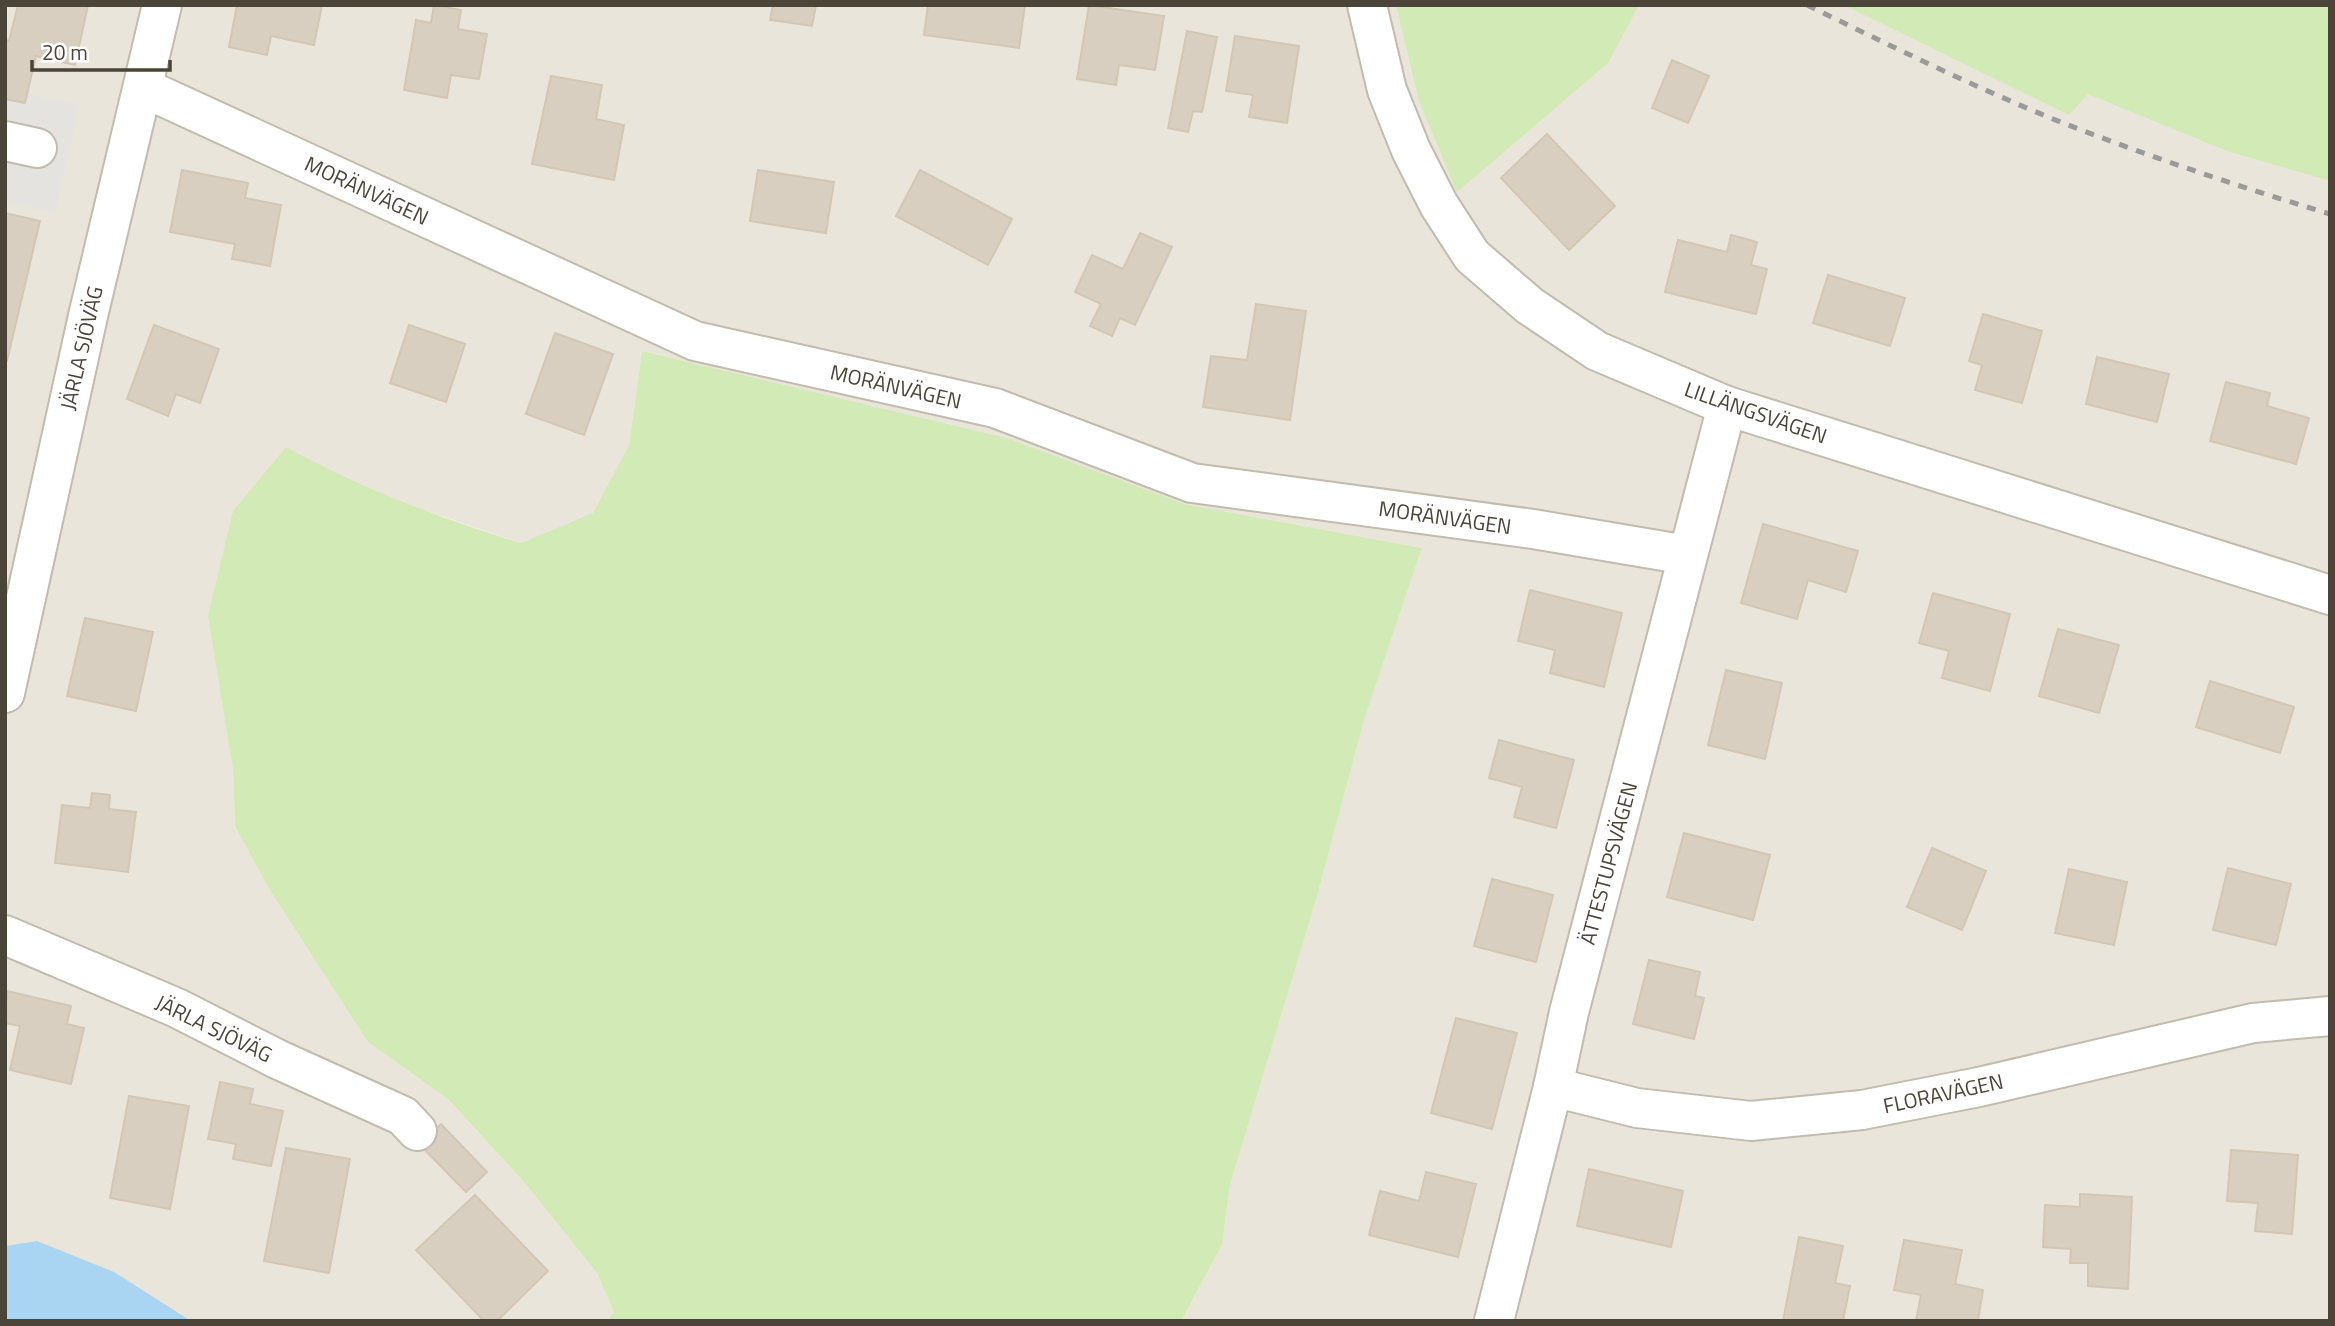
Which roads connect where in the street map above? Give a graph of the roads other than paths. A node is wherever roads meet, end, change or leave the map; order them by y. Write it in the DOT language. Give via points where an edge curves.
graph roads {
  1 [pos="162,5"];
  2 [pos="1367,5"];
  3 [pos="144,88"];
  4 [pos="1727,406"];
  5 [pos="1687,555"];
  6 [pos="2330,594"];
  7 [pos="5,692"];
  8 [pos="5,935"];
  9 [pos="2330,1016"];
  10 [pos="1553,1087"];
  11 [pos="417,1131"];
  12 [pos="1494,1321"];
  1 -- 3 [label="street, JÄRLA SJÖVÄG"];
  2 -- 4 [label="street, LILLÄNGSVÄGEN" via="1387,90 1411,150 1472,256 1530,306 1597,351"];
  3 -- 5 [label="street, MORÄNVÄGEN" via="695,341 995,408 1192,483 1533,529"];
  3 -- 7 [label="street, JÄRLA SJÖVÄG"];
  4 -- 5 [label="street, ÄTTESTUPSVÄGEN"];
  4 -- 6 [label="street, LILLÄNGSVÄGEN"];
  5 -- 10 [label="street, ÄTTESTUPSVÄGEN"];
  8 -- 11 [label="street, JÄRLA SJÖVÄG" via="177,1008 403,1116"];
  9 -- 10 [label="street, FLORAVÄGEN" via="2253,1023 1863,1110 1751,1121 1637,1108"];
  10 -- 12 [label="street, ÄTTESTUPSVÄGEN"];
}
